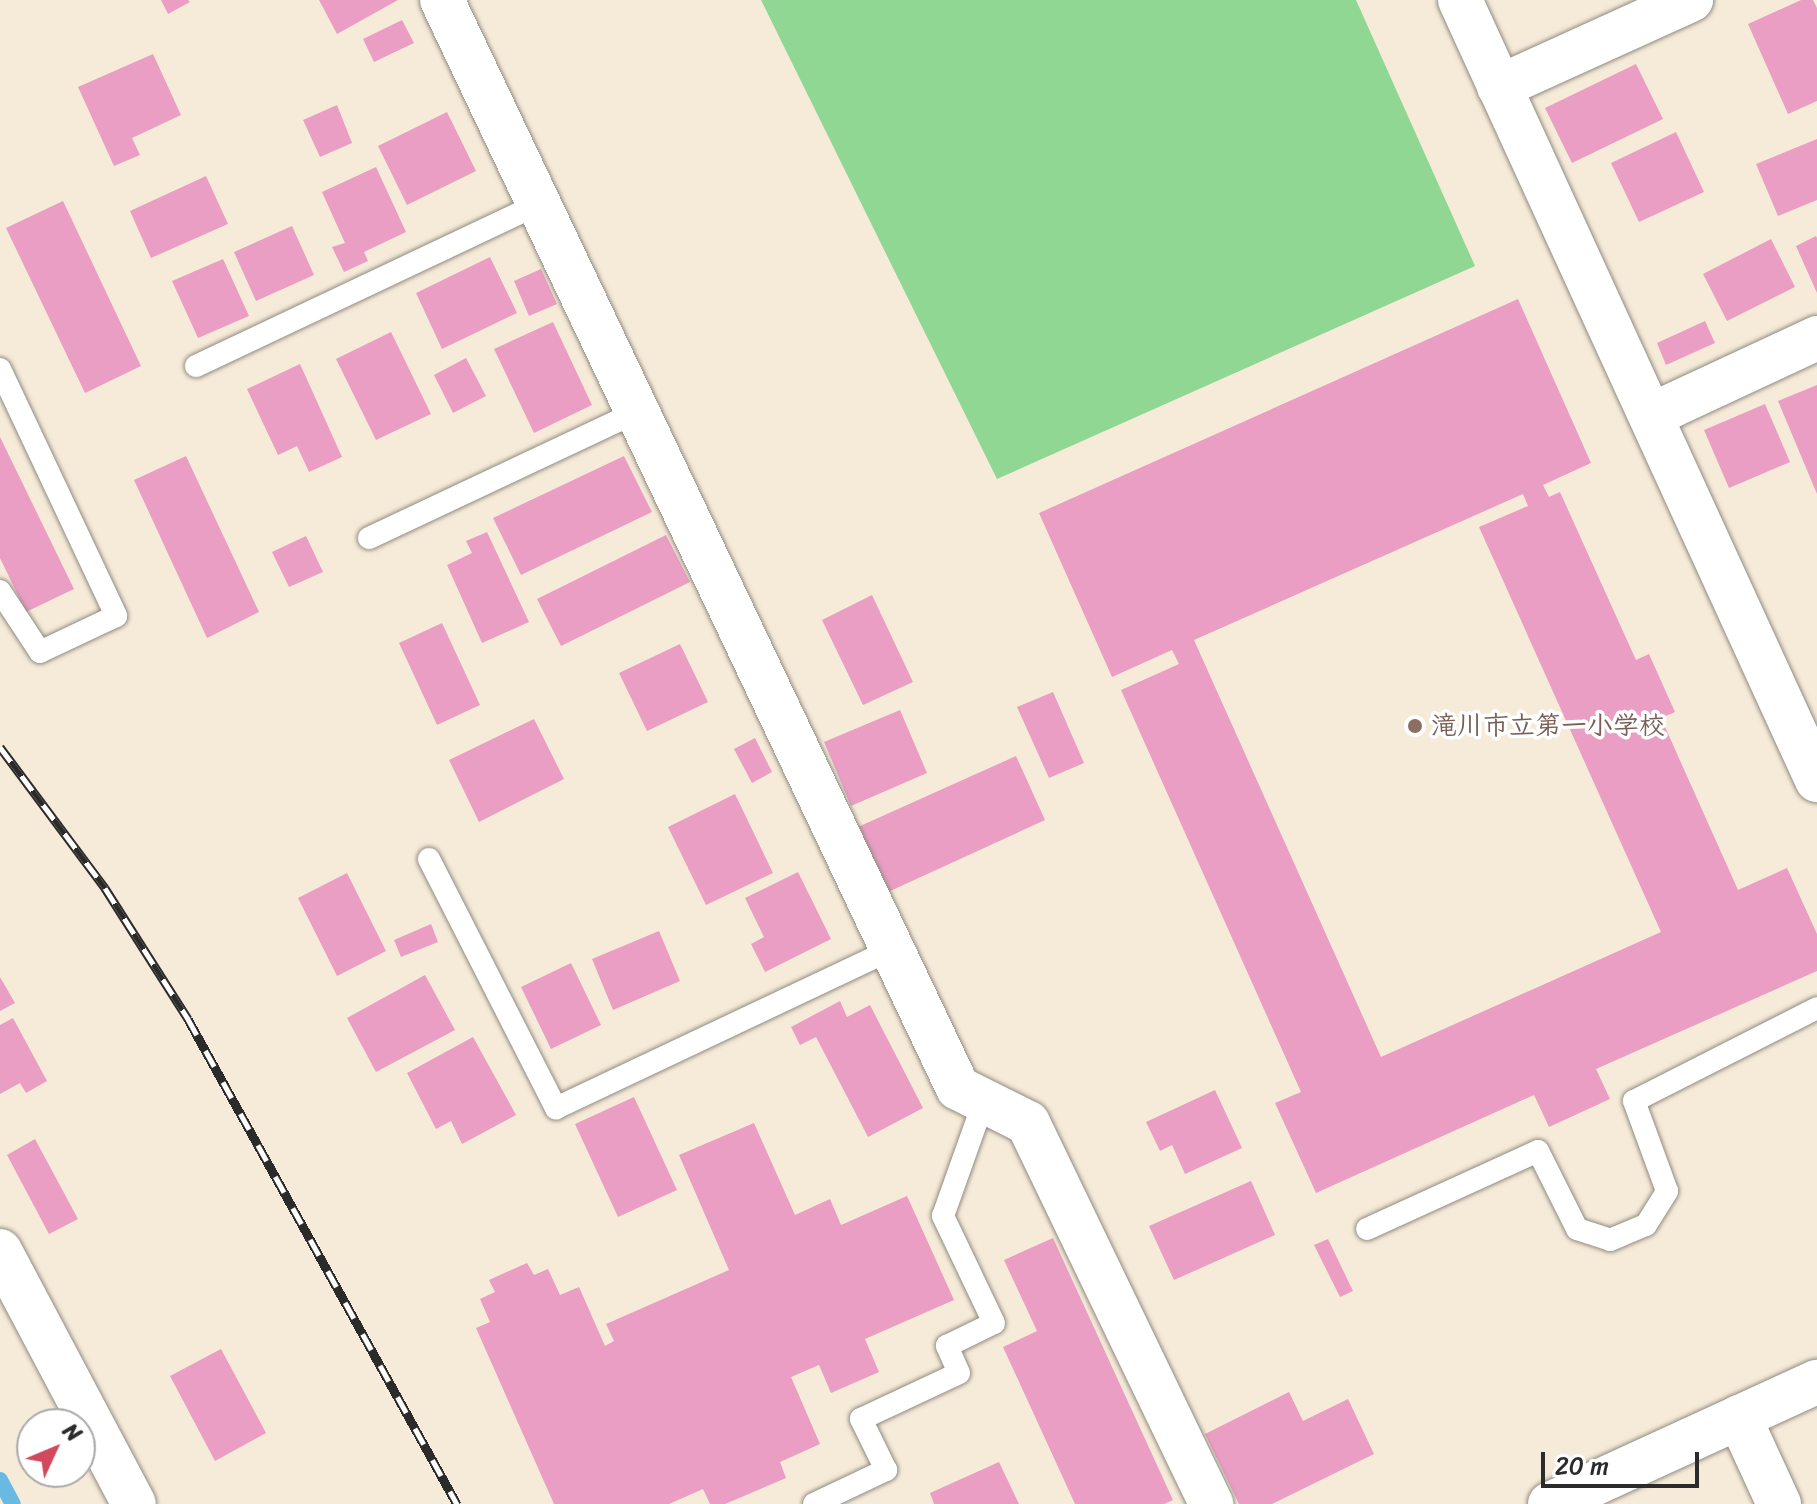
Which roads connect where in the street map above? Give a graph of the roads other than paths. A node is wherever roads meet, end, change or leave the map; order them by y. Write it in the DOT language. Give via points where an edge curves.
graph roads {
  1 [pos="442,0"];
  2 [pos="1460,0"];
  3 [pos="1691,0"];
  4 [pos="1499,87"];
  5 [pos="538,204"];
  6 [pos="1817,338"];
  7 [pos="196,366"];
  8 [pos="0,369"];
  9 [pos="637,412"];
  10 [pos="1652,415"];
  11 [pos="369,538"];
  12 [pos="0,591"];
  13 [pos="1804,720"];
  14 [pos="1817,780"];
  15 [pos="429,859"];
  16 [pos="890,950"];
  17 [pos="1817,1008"];
  18 [pos="984,1101"];
  19 [pos="1367,1229"];
  20 [pos="0,1251"];
  21 [pos="1817,1382"];
  22 [pos="1739,1417"];
  23 [pos="134,1504"];
  24 [pos="814,1504"];
  25 [pos="1211,1504"];
  26 [pos="1550,1504"];
  27 [pos="1779,1504"];
  1 -- 5 [label="main road"];
  2 -- 4 [label="main road"];
  3 -- 4 [label="main road"];
  4 -- 10 [label="main road"];
  5 -- 7 [label="lane"];
  5 -- 9 [label="main road"];
  6 -- 10 [label="main road"];
  8 -- 12 [label="lane" via="116,616 40,652"];
  9 -- 11 [label="lane"];
  9 -- 16 [label="main road"];
  10 -- 13 [label="main road"];
  13 -- 14 [label="main road"];
  15 -- 16 [label="lane" via="556,1108"];
  16 -- 18 [label="main road" via="958,1088"];
  17 -- 19 [label="lane" via="1634,1101 1667,1191 1646,1225 1610,1240 1577,1229 1538,1151"];
  18 -- 24 [label="lane" via="943,1216 994,1323 947,1346 959,1373 861,1419 886,1470"];
  18 -- 25 [label="main road" via="1028,1123"];
  20 -- 23 [label="main road"];
  21 -- 22 [label="main road"];
  22 -- 26 [label="main road"];
  22 -- 27 [label="main road"];
}
